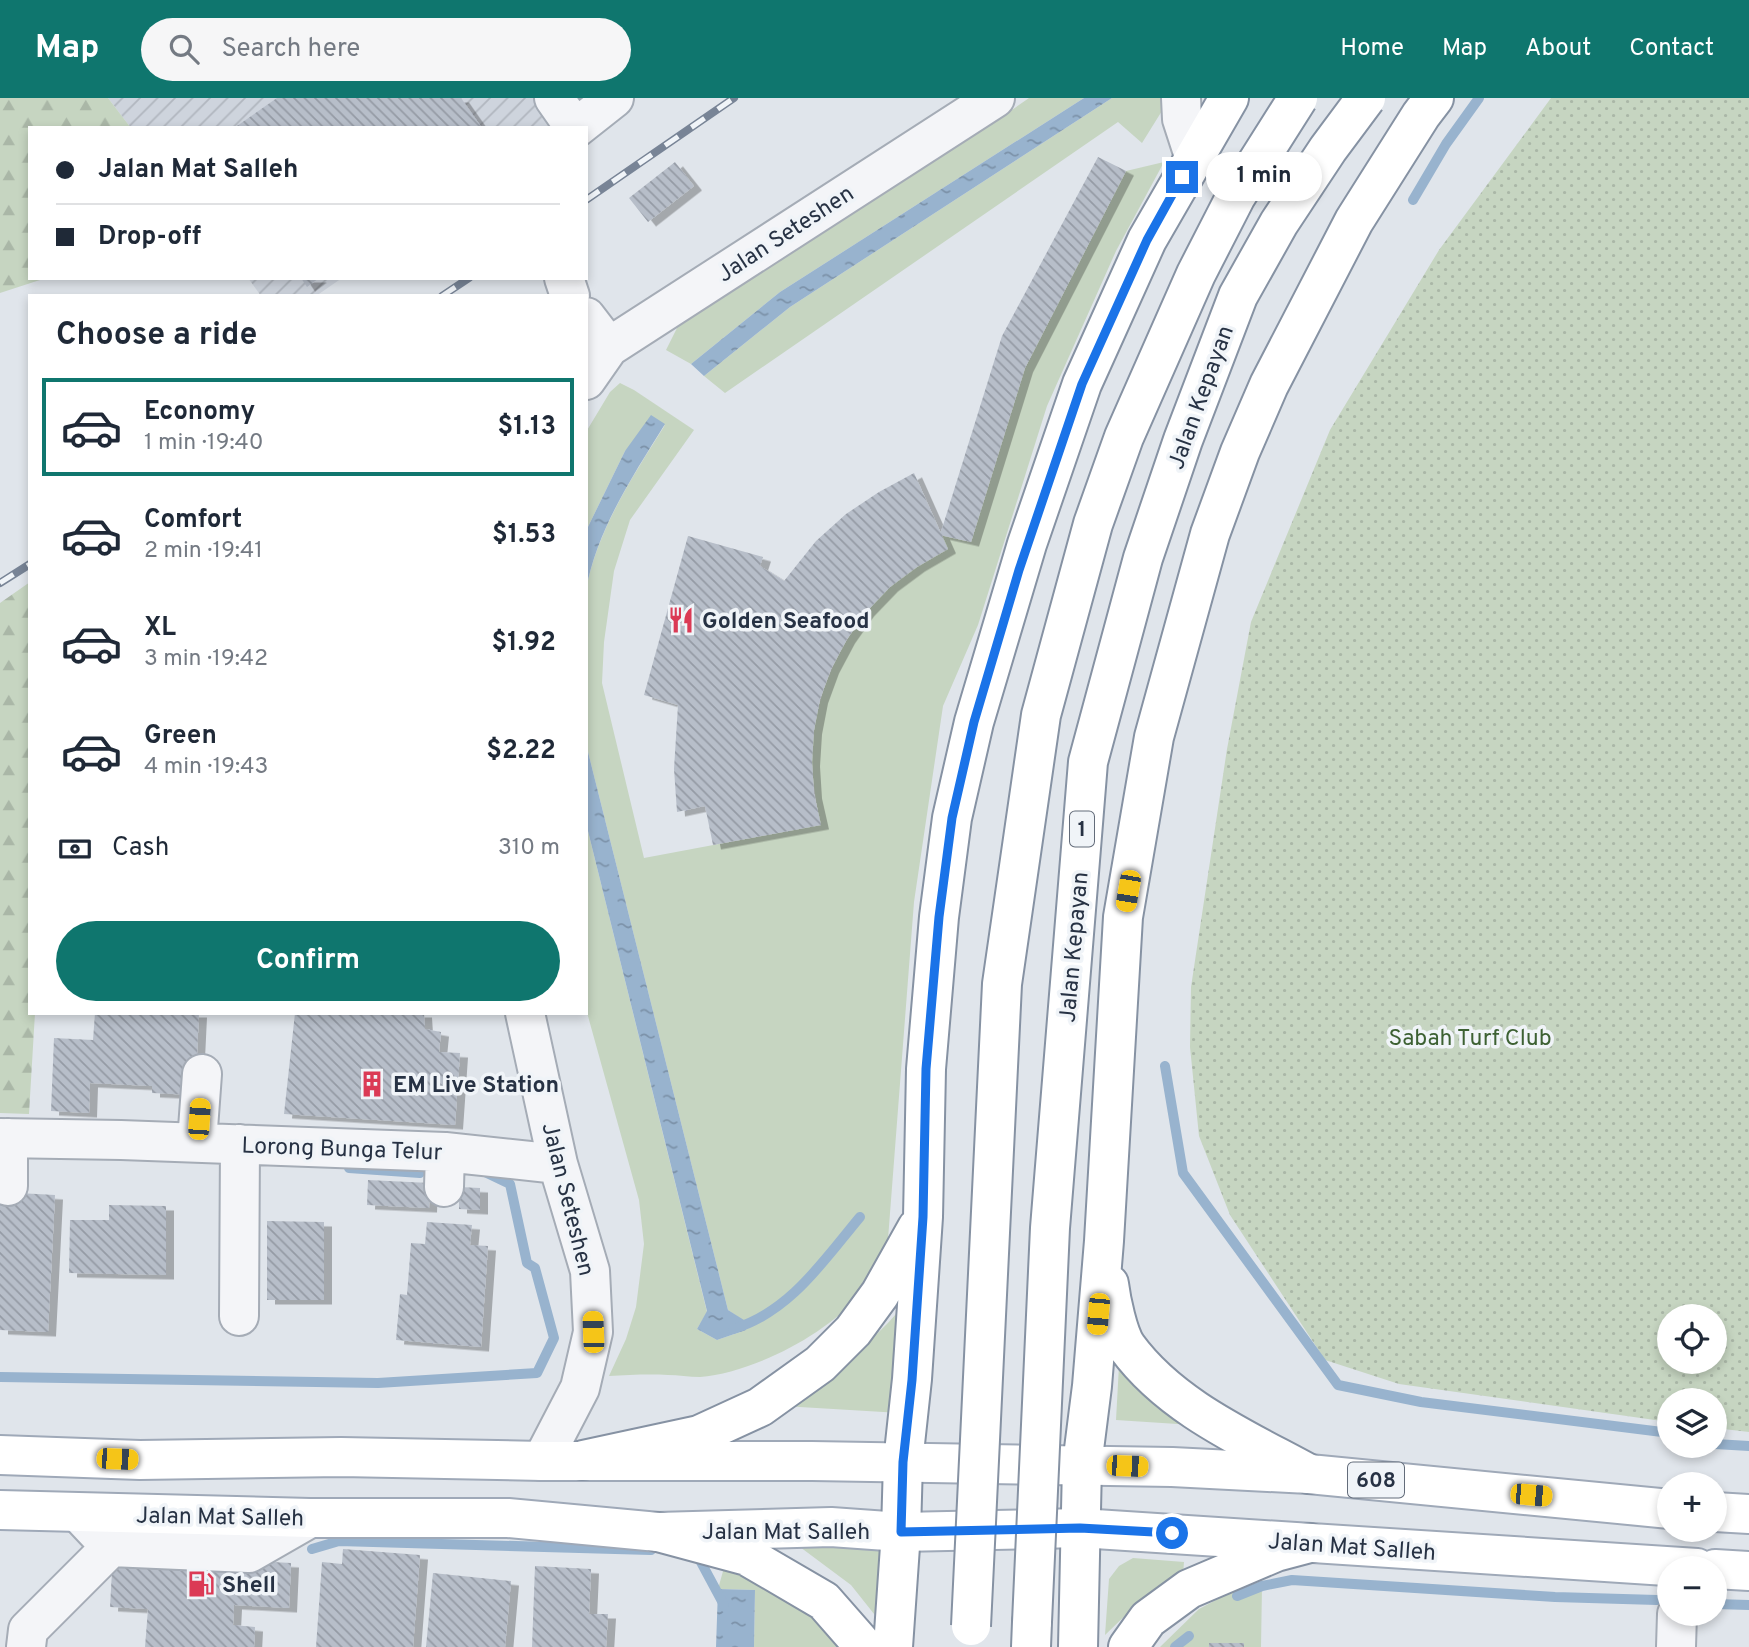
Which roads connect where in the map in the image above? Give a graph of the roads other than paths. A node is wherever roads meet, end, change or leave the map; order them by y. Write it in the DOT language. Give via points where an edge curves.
graph roads {
  1 [pos="554,98"];
  2 [pos="614,98"];
  3 [pos="995,98"];
  4 [pos="1181,98"];
  5 [pos="1229,98"];
  6 [pos="1298,98"];
  7 [pos="1366,98"];
  8 [pos="1434,98"];
  9 [pos="574,126"];
  10 [pos="578,126"];
  11 [pos="1194,156"];
  12 [pos="588,320"];
  13 [pos="609,347"];
  14 [pos="588,377"];
  15 [pos="525,1015"];
  16 [pos="202,1074"];
  17 [pos="4,1138"];
  18 [pos="197,1142"];
  19 [pos="240,1144"];
  20 [pos="558,1164"];
  21 [pos="8,1186"];
  22 [pos="923,1217"];
  23 [pos="1104,1241"];
  24 [pos="239,1316"];
  25 [pos="0,1455"];
  26 [pos="583,1460"];
  27 [pos="542,1461"];
  28 [pos="903,1462"];
  29 [pos="1082,1465"];
  30 [pos="1309,1474"];
  31 [pos="1657,1508"];
  32 [pos="0,1510"];
  33 [pos="79,1513"];
  34 [pos="1727,1513"];
  35 [pos="1749,1514"];
  36 [pos="310,1518"];
  37 [pos="1080,1528"];
  38 [pos="658,1532"];
  39 [pos="901,1532"];
  40 [pos="1310,1543"];
  41 [pos="111,1546"];
  42 [pos="1657,1566"];
  43 [pos="1727,1570"];
  44 [pos="1749,1571"];
  45 [pos="1677,1626"];
  46 [pos="18,1635"];
  47 [pos="861,1647"];
  48 [pos="893,1647"];
  49 [pos="970,1647"];
  50 [pos="1031,1647"];
  51 [pos="1078,1647"];
  52 [pos="1128,1647"];
  53 [pos="1676,1647"];
  1 -- 9 [label="street"];
  2 -- 10 [label="street"];
  3 -- 13 [label="street, Jalan Seteshen"];
  4 -- 11 [label="street" via="1182,119"];
  5 -- 11 [label="main road"];
  6 -- 49 [label="main road, bridge" via="1236,196 1124,437 1093,524 1041,715 1002,984"];
  7 -- 50 [label="main road, Jalan Kepayan / 1, bridge" via="1279,223 1238,296 1143,558 1088,762 1050,1228"];
  8 -- 23 [label="main road" via="1354,221 1275,373 1210,534 1154,737 1124,917"];
  11 -- 22 [label="main road" via="1147,240 1082,384 1027,544 974,722 952,818 939,917 926,1069"];
  12 -- 13 [label="street"];
  13 -- 14 [label="street, Jalan Seteshen"];
  15 -- 20 [label="street, Jalan Seteshen"];
  16 -- 18 [label="street"];
  17 -- 18 [label="street, Lorong Bunga Telur" via="120,1153"];
  17 -- 21 [label="street"];
  18 -- 19 [label="street, Lorong Bunga Telur"];
  19 -- 20 [label="street, Lorong Bunga Telur" via="444,1170"];
  19 -- 24 [label="street"];
  20 -- 27 [label="street, Jalan Seteshen" via="590,1271 593,1332 579,1388"];
  22 -- 26 [label="main road" via="880,1294 853,1331 820,1364 760,1407 699,1435"];
  22 -- 28 [label="main road"];
  23 -- 29 [label="main road"];
  23 -- 30 [label="main road" via="1111,1298 1126,1345 1158,1380 1209,1420"];
  25 -- 27 [label="main road"];
  26 -- 27 [label="main road"];
  26 -- 28 [label="main road"];
  28 -- 29 [label="main road, 608"];
  28 -- 39 [label="main road"];
  29 -- 30 [label="main road, 608"];
  29 -- 37 [label="main road"];
  30 -- 31 [label="main road, 608"];
  32 -- 33 [label="main road, Jalan Mat Salleh"];
  33 -- 36 [label="main road, Jalan Mat Salleh"];
  33 -- 41 [label="street"];
  34 -- 35 [label="main road"];
  36 -- 38 [label="main road, Jalan Mat Salleh" via="508,1518"];
  36 -- 41 [label="street" via="249,1553"];
  37 -- 39 [label="main road, Jalan Mat Salleh"];
  37 -- 40 [label="main road, Jalan Mat Salleh"];
  37 -- 51 [label="main road"];
  38 -- 39 [label="main road, Jalan Mat Salleh" via="831,1527"];
  38 -- 47 [label="main road" via="747,1556 824,1601"];
  39 -- 48 [label="main road"];
  40 -- 42 [label="main road, Jalan Mat Salleh"];
  40 -- 52 [label="main road" via="1276,1552 1189,1590 1148,1619"];
  41 -- 46 [label="street"];
  43 -- 44 [label="main road"];
  45 -- 53 [label="street"];
}
